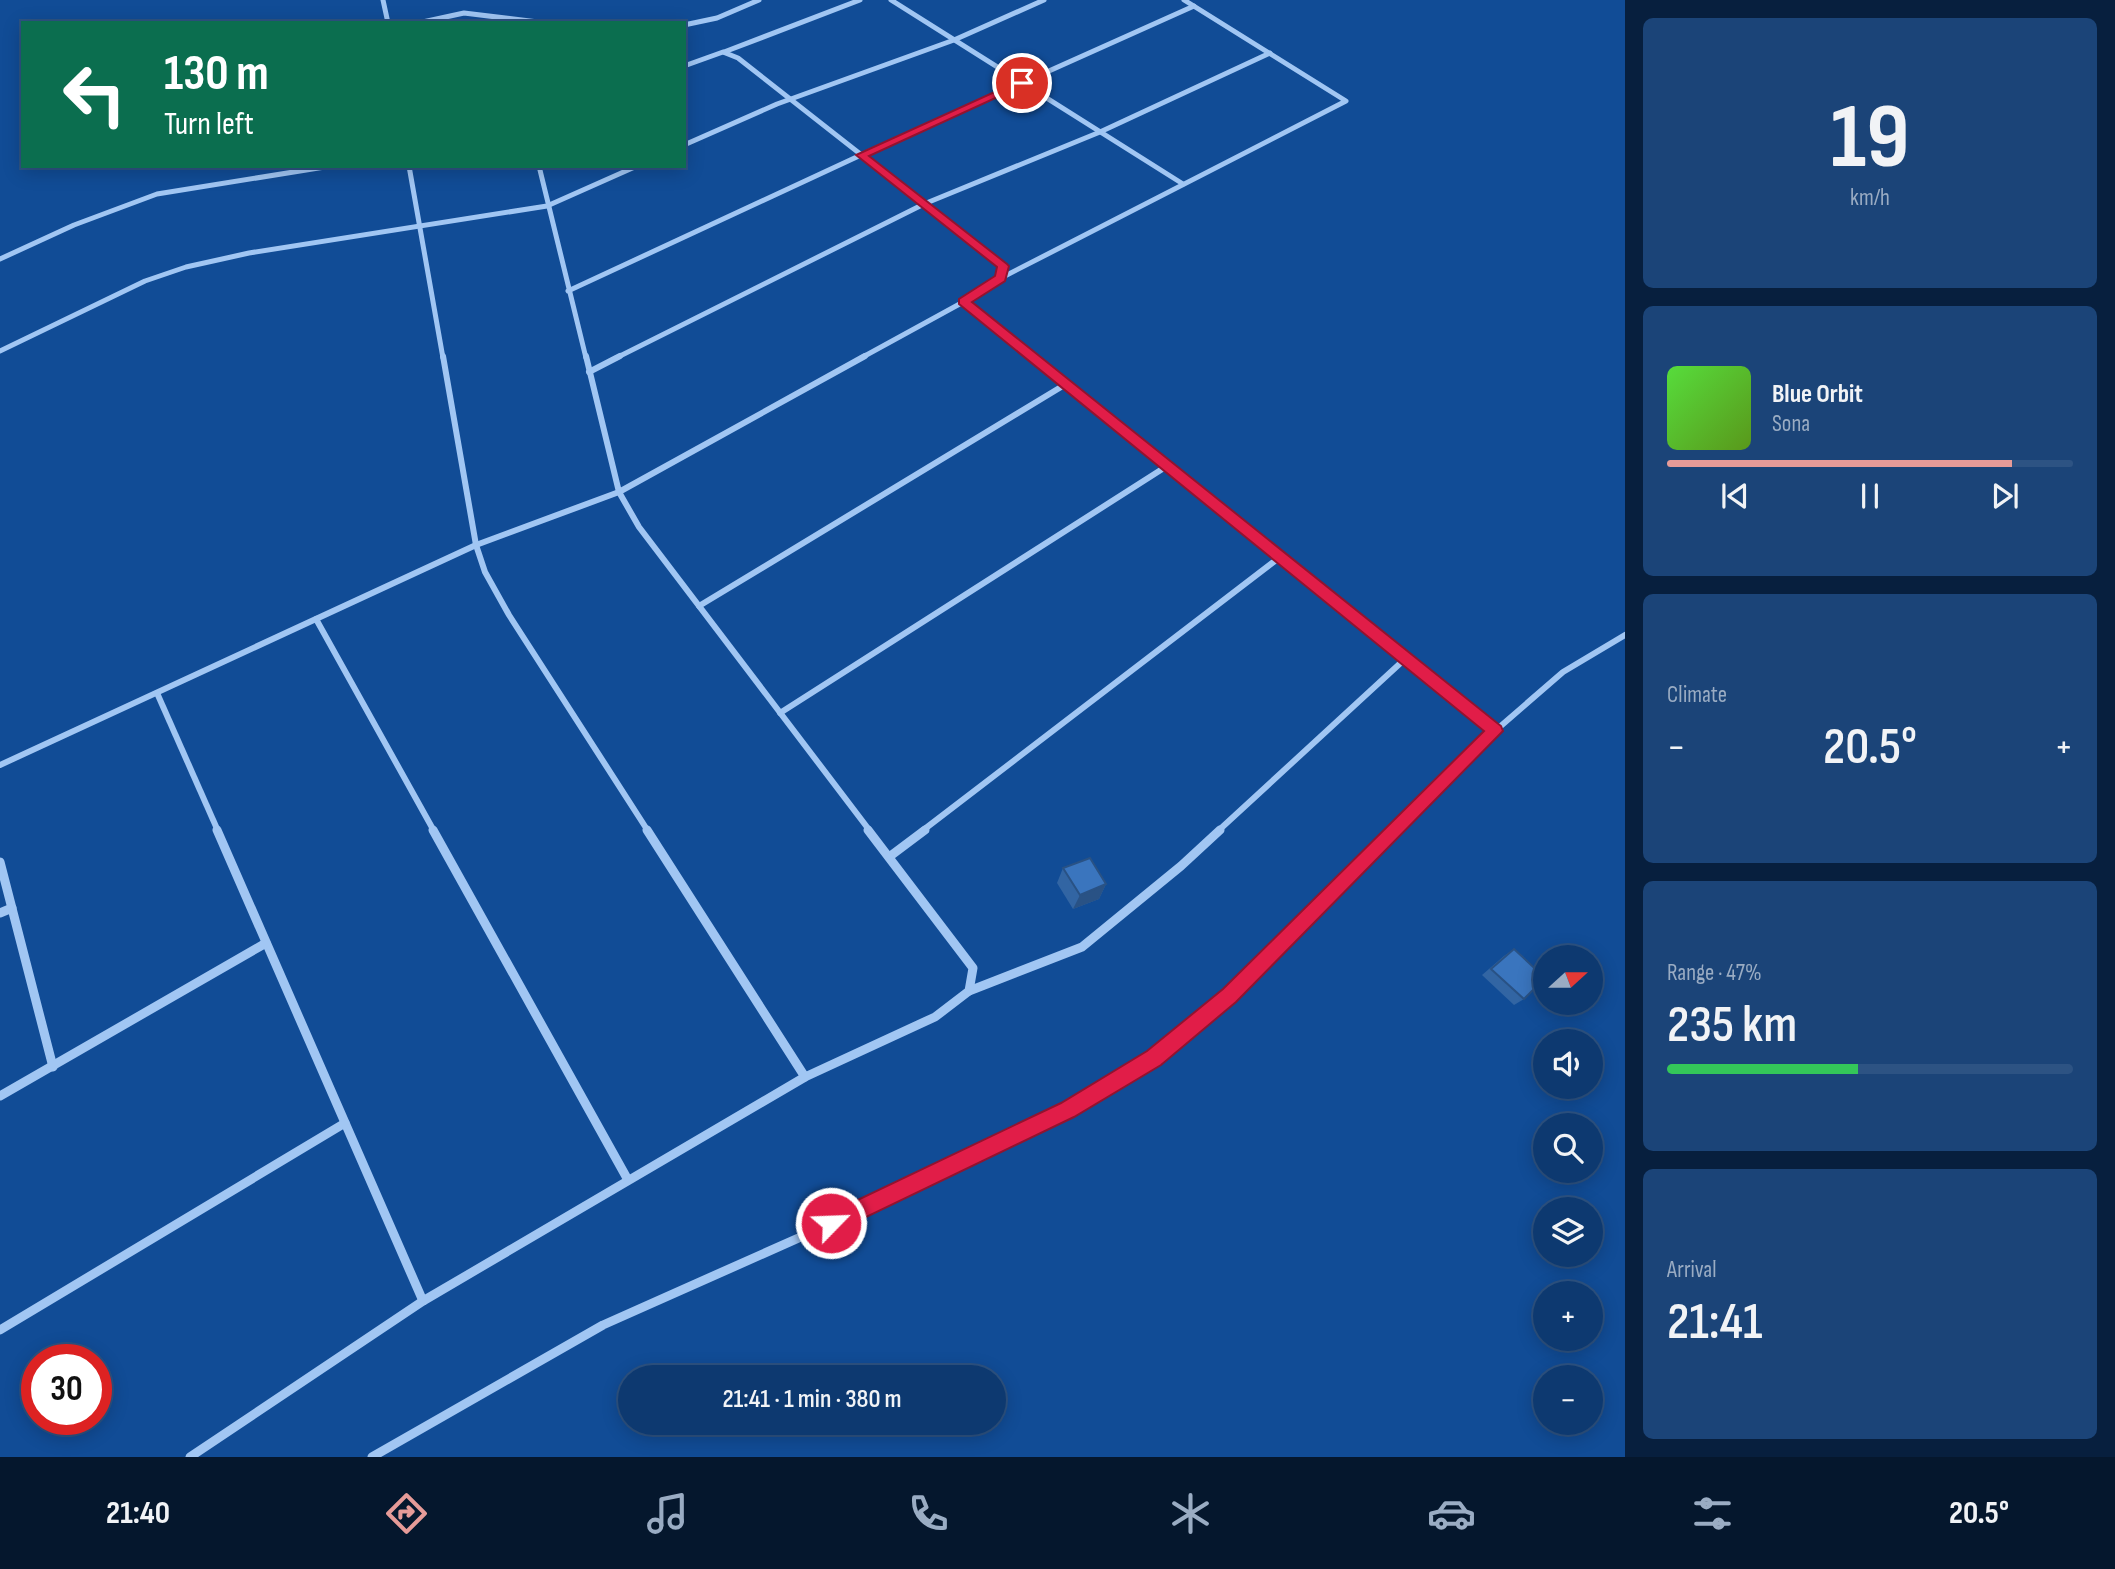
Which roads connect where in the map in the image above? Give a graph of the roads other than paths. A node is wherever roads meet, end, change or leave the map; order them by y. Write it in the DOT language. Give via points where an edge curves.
graph roads {
  1 [pos="383,0"];
  2 [pos="759,0"];
  3 [pos="860,0"];
  4 [pos="891,0"];
  5 [pos="1044,0"];
  6 [pos="1184,0"];
  7 [pos="1194,6"];
  8 [pos="388,21"];
  9 [pos="427,21"];
  10 [pos="530,21"];
  11 [pos="686,24"];
  12 [pos="954,40"];
  13 [pos="723,52"];
  14 [pos="1270,53"];
  15 [pos="686,65"];
  16 [pos="1022,83"];
  17 [pos="791,99"];
  18 [pos="1100,132"];
  19 [pos="686,144"];
  20 [pos="861,155"];
  21 [pos="319,168"];
  22 [pos="409,168"];
  23 [pos="539,168"];
  24 [pos="632,168"];
  25 [pos="1183,184"];
  26 [pos="924,204"];
  27 [pos="547,206"];
  28 [pos="418,225"];
  29 [pos="0,259"];
  30 [pos="1000,278"];
  31 [pos="568,291"];
  32 [pos="964,301"];
  33 [pos="0,351"];
  34 [pos="589,372"];
  35 [pos="1066,384"];
  36 [pos="1167,466"];
  37 [pos="619,492"];
  38 [pos="476,545"];
  39 [pos="1280,556"];
  40 [pos="699,606"];
  41 [pos="316,619"];
  42 [pos="1625,635"];
  43 [pos="1406,659"];
  44 [pos="157,693"];
  45 [pos="780,713"];
  46 [pos="1495,731"];
  47 [pos="0,765"];
  48 [pos="889,857"];
  49 [pos="0,862"];
  50 [pos="12,908"];
  51 [pos="0,913"];
  52 [pos="266,943"];
  53 [pos="969,991"];
  54 [pos="53,1067"];
  55 [pos="805,1077"];
  56 [pos="0,1096"];
  57 [pos="345,1123"];
  58 [pos="628,1180"];
  59 [pos="423,1301"];
  60 [pos="0,1330"];
  61 [pos="190,1457"];
  62 [pos="372,1457"];
  1 -- 8 [label="street"];
  2 -- 11 [label="street" via="717,18"];
  3 -- 13 [label="street"];
  4 -- 12 [label="street"];
  5 -- 12 [label="street"];
  6 -- 7 [label="street"];
  7 -- 14 [label="street"];
  7 -- 16 [label="street"];
  9 -- 10 [label="street" via="464,13"];
  12 -- 16 [label="street"];
  12 -- 17 [label="street"];
  13 -- 15 [label="street"];
  13 -- 17 [label="street" via="738,58"];
  14 -- 18 [label="street"];
  14 -- 25 [label="street" via="1346,101"];
  16 -- 18 [label="street"];
  16 -- 20 [label="street"];
  17 -- 19 [label="street"];
  17 -- 20 [label="street"];
  18 -- 25 [label="street"];
  18 -- 26 [label="street"];
  20 -- 26 [label="street"];
  20 -- 31 [label="street"];
  21 -- 29 [label="street" via="157,194"];
  22 -- 28 [label="street"];
  23 -- 27 [label="street"];
  24 -- 27 [label="street"];
  25 -- 30 [label="street"];
  26 -- 30 [label="street" via="1003,266"];
  26 -- 34 [label="street"];
  27 -- 28 [label="street"];
  27 -- 31 [label="street"];
  28 -- 33 [label="street" via="186,267 145,281"];
  28 -- 38 [label="street"];
  30 -- 32 [label="street"];
  31 -- 34 [label="street"];
  32 -- 35 [label="street"];
  32 -- 37 [label="street"];
  34 -- 37 [label="street"];
  35 -- 36 [label="street"];
  35 -- 40 [label="street"];
  36 -- 39 [label="street"];
  36 -- 45 [label="street"];
  37 -- 38 [label="street"];
  37 -- 40 [label="street" via="639,527"];
  38 -- 41 [label="street"];
  38 -- 55 [label="street" via="509,615"];
  39 -- 43 [label="street"];
  39 -- 48 [label="street"];
  40 -- 45 [label="street"];
  41 -- 44 [label="street"];
  41 -- 58 [label="street"];
  42 -- 46 [label="street" via="1563,672"];
  43 -- 46 [label="street"];
  43 -- 53 [label="street" via="1181,866 1082,947"];
  44 -- 47 [label="street"];
  44 -- 52 [label="street"];
  45 -- 48 [label="street"];
  46 -- 62 [label="street" via="1229,995 1154,1058 1067,1110 857,1212 603,1325"];
  48 -- 53 [label="street" via="973,968"];
  49 -- 50 [label="street"];
  50 -- 51 [label="street"];
  50 -- 54 [label="street"];
  52 -- 54 [label="street"];
  52 -- 57 [label="street"];
  53 -- 55 [label="street" via="935,1017"];
  54 -- 56 [label="street"];
  55 -- 58 [label="street"];
  57 -- 59 [label="street"];
  57 -- 60 [label="street"];
  58 -- 59 [label="street"];
  59 -- 61 [label="street"];
}
